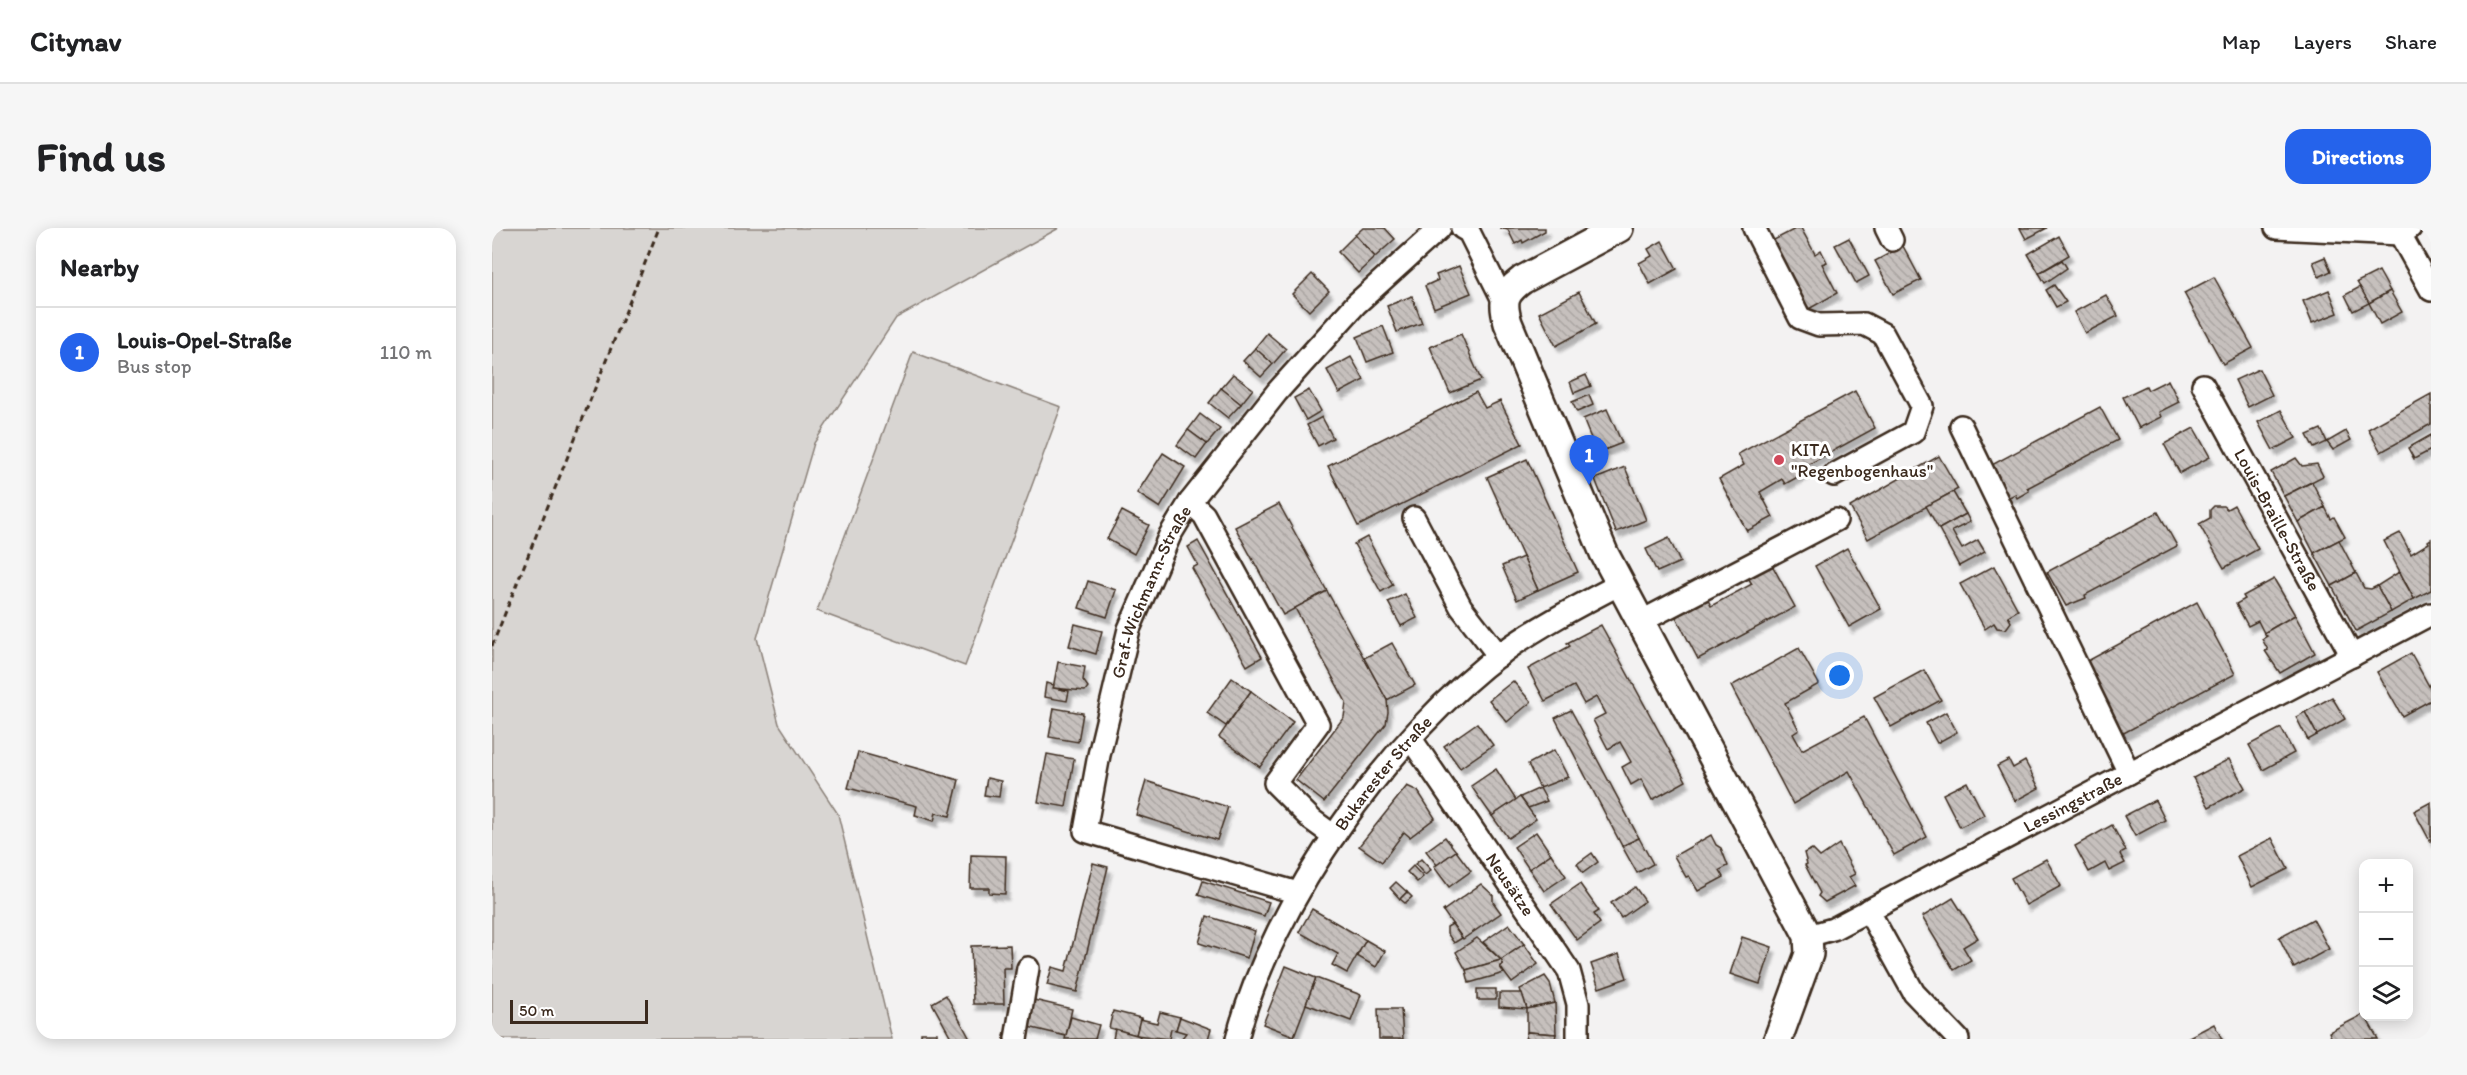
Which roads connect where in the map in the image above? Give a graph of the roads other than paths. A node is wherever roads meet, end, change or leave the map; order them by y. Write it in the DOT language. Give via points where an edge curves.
graph roads {
  1 [pos="1440,228"];
  2 [pos="1462,228"];
  3 [pos="1619,228"];
  4 [pos="1754,228"];
  5 [pos="2276,228"];
  6 [pos="2405,231"];
  7 [pos="2431,290"];
  8 [pos="1503,300"];
  9 [pos="2202,385"];
  10 [pos="1961,426"];
  11 [pos="1834,475"];
  12 [pos="1190,502"];
  13 [pos="1414,518"];
  14 [pos="1836,520"];
  15 [pos="1620,584"];
  16 [pos="2431,614"];
  17 [pos="1640,622"];
  18 [pos="1499,656"];
  19 [pos="2352,656"];
  20 [pos="1411,740"];
  21 [pos="2129,773"];
  22 [pos="1334,836"];
  23 [pos="1298,893"];
  24 [pos="1868,910"];
  25 [pos="1808,936"];
  26 [pos="1028,968"];
  27 [pos="1016,1039"];
  28 [pos="1237,1039"];
  29 [pos="1578,1039"];
  30 [pos="1778,1039"];
  31 [pos="1959,1039"];
  1 -- 12 [label="street, Graf-Wichmann-Straße" via="1348,312 1277,392"];
  2 -- 8 [label="street" via="1469,232"];
  3 -- 8 [label="main road" via="1522,280"];
  4 -- 11 [label="street" via="1800,318 1819,325 1864,324 1883,334 1922,406 1913,432"];
  5 -- 6 [label="street"];
  6 -- 7 [label="street"];
  8 -- 15 [label="main road" via="1512,334"];
  9 -- 19 [label="street, Louis-Braille-Straße"];
  10 -- 21 [label="street"];
  12 -- 22 [label="street" via="1204,515 1318,724 1275,783"];
  12 -- 23 [label="street, Graf-Wichmann-Straße" via="1170,535 1129,628 1085,831"];
  13 -- 18 [label="street" via="1461,607"];
  14 -- 17 [label="street"];
  15 -- 17 [label="main road"];
  15 -- 18 [label="street, Bukarester Straße"];
  16 -- 19 [label="street, Lessingstraße"];
  17 -- 25 [label="main road"];
  18 -- 20 [label="street, Bukarester Straße" via="1442,705"];
  19 -- 21 [label="street, Lessingstraße"];
  20 -- 22 [label="street, Bukarester Straße"];
  20 -- 29 [label="street, Neusätze" via="1569,971 1578,1004"];
  21 -- 24 [label="street, Lessingstraße"];
  22 -- 23 [label="street, Bukarester Straße"];
  23 -- 28 [label="street, Bukarester Straße" via="1252,990"];
  24 -- 25 [label="street, Lessingstraße" via="1833,929"];
  24 -- 31 [label="street" via="1914,993"];
  25 -- 30 [label="main road" via="1809,954"];
  26 -- 27 [label="street"];
}
